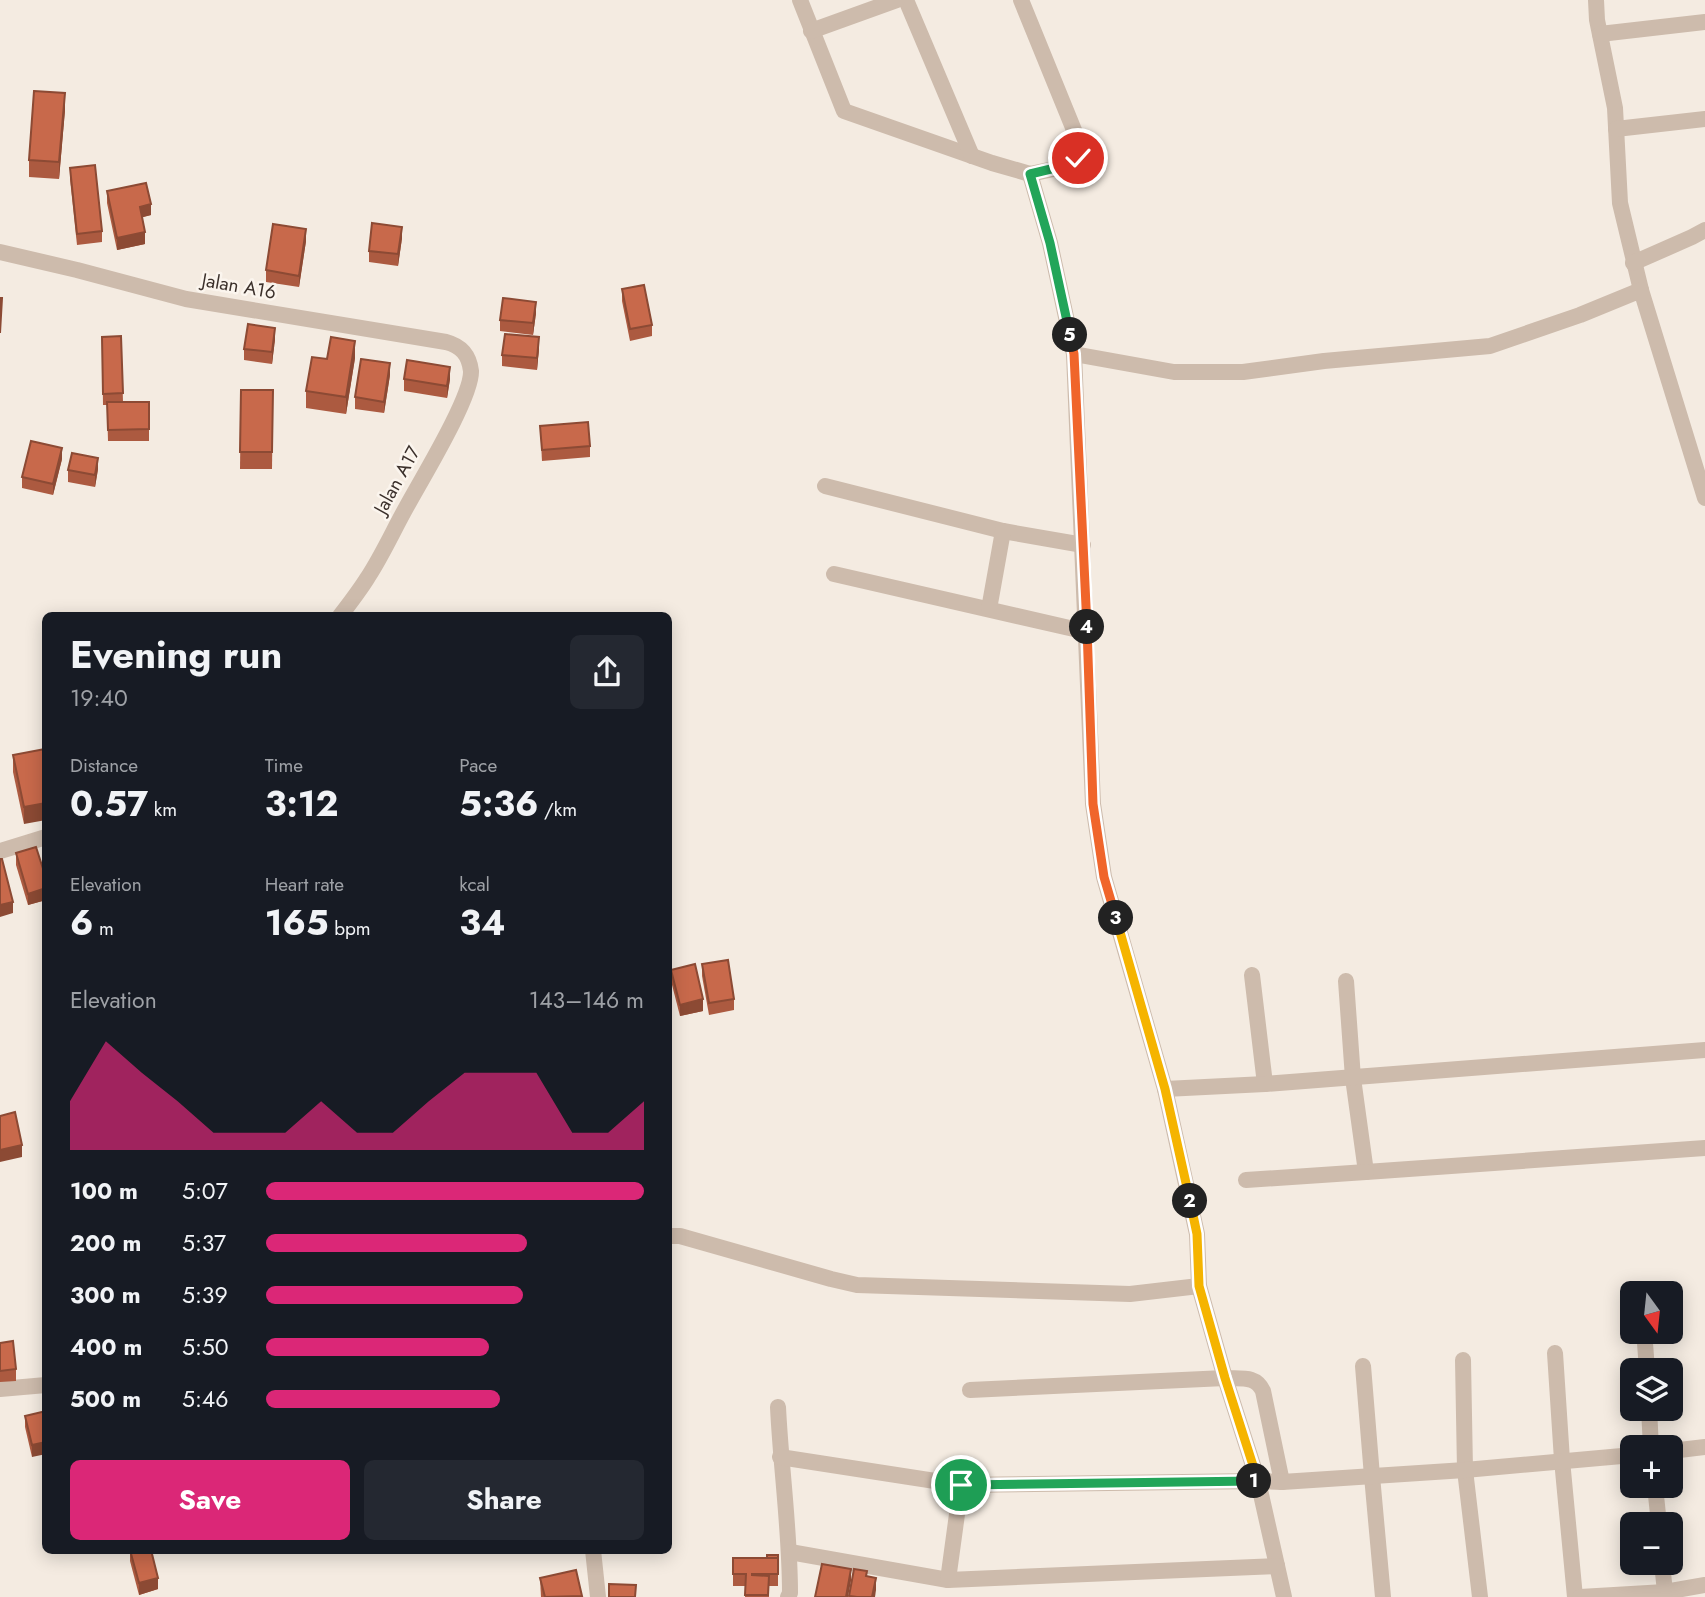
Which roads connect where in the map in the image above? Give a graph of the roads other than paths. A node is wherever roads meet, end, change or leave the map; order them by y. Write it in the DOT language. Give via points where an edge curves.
graph roads {
  1 [pos="800,0"];
  2 [pos="897,0"];
  3 [pos="906,0"];
  4 [pos="1021,0"];
  5 [pos="1596,0"];
  6 [pos="1705,22"];
  7 [pos="811,31"];
  8 [pos="1600,34"];
  9 [pos="1705,119"];
  10 [pos="1616,129"];
  11 [pos="972,156"];
  12 [pos="1030,174"];
  13 [pos="1705,230"];
  14 [pos="0,252"];
  15 [pos="1633,263"];
  16 [pos="1641,290"];
  17 [pos="1074,354"];
  18 [pos="468,357"];
  19 [pos="825,486"];
  20 [pos="1705,498"];
  21 [pos="1003,531"];
  22 [pos="1083,545"];
  23 [pos="834,574"];
  24 [pos="989,609"];
  25 [pos="343,612"];
  26 [pos="1087,632"];
  27 [pos="42,838"];
  28 [pos="0,851"];
  29 [pos="1252,975"];
  30 [pos="1346,981"];
  31 [pos="1705,1050"];
  32 [pos="1353,1078"];
  33 [pos="1265,1084"];
  34 [pos="1165,1089"];
  35 [pos="1705,1148"];
  36 [pos="1366,1172"];
  37 [pos="1246,1180"];
  38 [pos="672,1236"];
  39 [pos="1199,1286"];
  40 [pos="1555,1353"];
  41 [pos="1462,1360"];
  42 [pos="1363,1366"];
  43 [pos="1225,1378"];
  44 [pos="42,1385"];
  45 [pos="0,1389"];
  46 [pos="970,1390"];
  47 [pos="778,1407"];
  48 [pos="1705,1447"];
  49 [pos="1683,1450"];
  50 [pos="1620,1455"];
  51 [pos="780,1457"];
  52 [pos="1562,1460"];
  53 [pos="1465,1470"];
  54 [pos="1372,1476"];
  55 [pos="1258,1481"];
  56 [pos="1282,1482"];
  57 [pos="961,1485"];
  58 [pos="790,1552"];
  59 [pos="593,1554"];
  60 [pos="1277,1566"];
  61 [pos="1663,1575"];
  62 [pos="948,1580"];
  63 [pos="1705,1585"];
  64 [pos="1665,1592"];
  65 [pos="598,1597"];
  66 [pos="788,1597"];
  67 [pos="1284,1597"];
  68 [pos="1383,1597"];
  69 [pos="1480,1597"];
  70 [pos="1577,1597"];
  1 -- 7 [label="street"];
  2 -- 7 [label="street"];
  3 -- 11 [label="street"];
  4 -- 12 [label="street" via="1080,150 1072,164"];
  5 -- 8 [label="street"];
  6 -- 8 [label="street"];
  7 -- 11 [label="street" via="844,111"];
  8 -- 10 [label="street"];
  9 -- 10 [label="street"];
  10 -- 15 [label="street" via="1619,203"];
  11 -- 12 [label="street"];
  12 -- 17 [label="street"];
  13 -- 15 [label="street"];
  14 -- 18 [label="street, Jalan A16" via="186,299 446,342"];
  15 -- 16 [label="street"];
  16 -- 17 [label="street" via="1490,346 1243,372 1174,372"];
  16 -- 20 [label="street"];
  17 -- 22 [label="street"];
  18 -- 25 [label="street, Jalan A17" via="468,389 448,430 369,575"];
  19 -- 21 [label="street"];
  21 -- 22 [label="street"];
  21 -- 24 [label="street"];
  22 -- 26 [label="street"];
  23 -- 24 [label="street"];
  24 -- 26 [label="street"];
  26 -- 34 [label="street" via="1093,804 1104,877"];
  27 -- 28 [label="street"];
  29 -- 33 [label="street"];
  30 -- 32 [label="street"];
  31 -- 32 [label="street"];
  32 -- 33 [label="street"];
  32 -- 36 [label="street"];
  33 -- 34 [label="street"];
  34 -- 39 [label="street" via="1197,1234"];
  35 -- 36 [label="street"];
  36 -- 37 [label="street"];
  38 -- 39 [label="street" via="857,1285 1130,1294"];
  39 -- 43 [label="street"];
  40 -- 52 [label="street"];
  41 -- 53 [label="street"];
  42 -- 54 [label="street"];
  43 -- 46 [label="street"];
  43 -- 55 [label="street"];
  43 -- 56 [label="street" via="1260,1385"];
  44 -- 45 [label="street"];
  47 -- 51 [label="street"];
  48 -- 49 [label="street"];
  50 -- 52 [label="street"];
  51 -- 57 [label="street"];
  51 -- 58 [label="street"];
  52 -- 53 [label="street"];
  52 -- 70 [label="street"];
  53 -- 54 [label="street"];
  53 -- 69 [label="street"];
  54 -- 56 [label="street"];
  54 -- 68 [label="street"];
  55 -- 56 [label="street"];
  55 -- 57 [label="street"];
  55 -- 60 [label="street"];
  57 -- 62 [label="street"];
  58 -- 62 [label="street"];
  58 -- 66 [label="street"];
  59 -- 65 [label="street"];
  60 -- 62 [label="street"];
  60 -- 67 [label="street"];
  61 -- 64 [label="street"];
  63 -- 64 [label="street"];
  64 -- 70 [label="street"];
}
